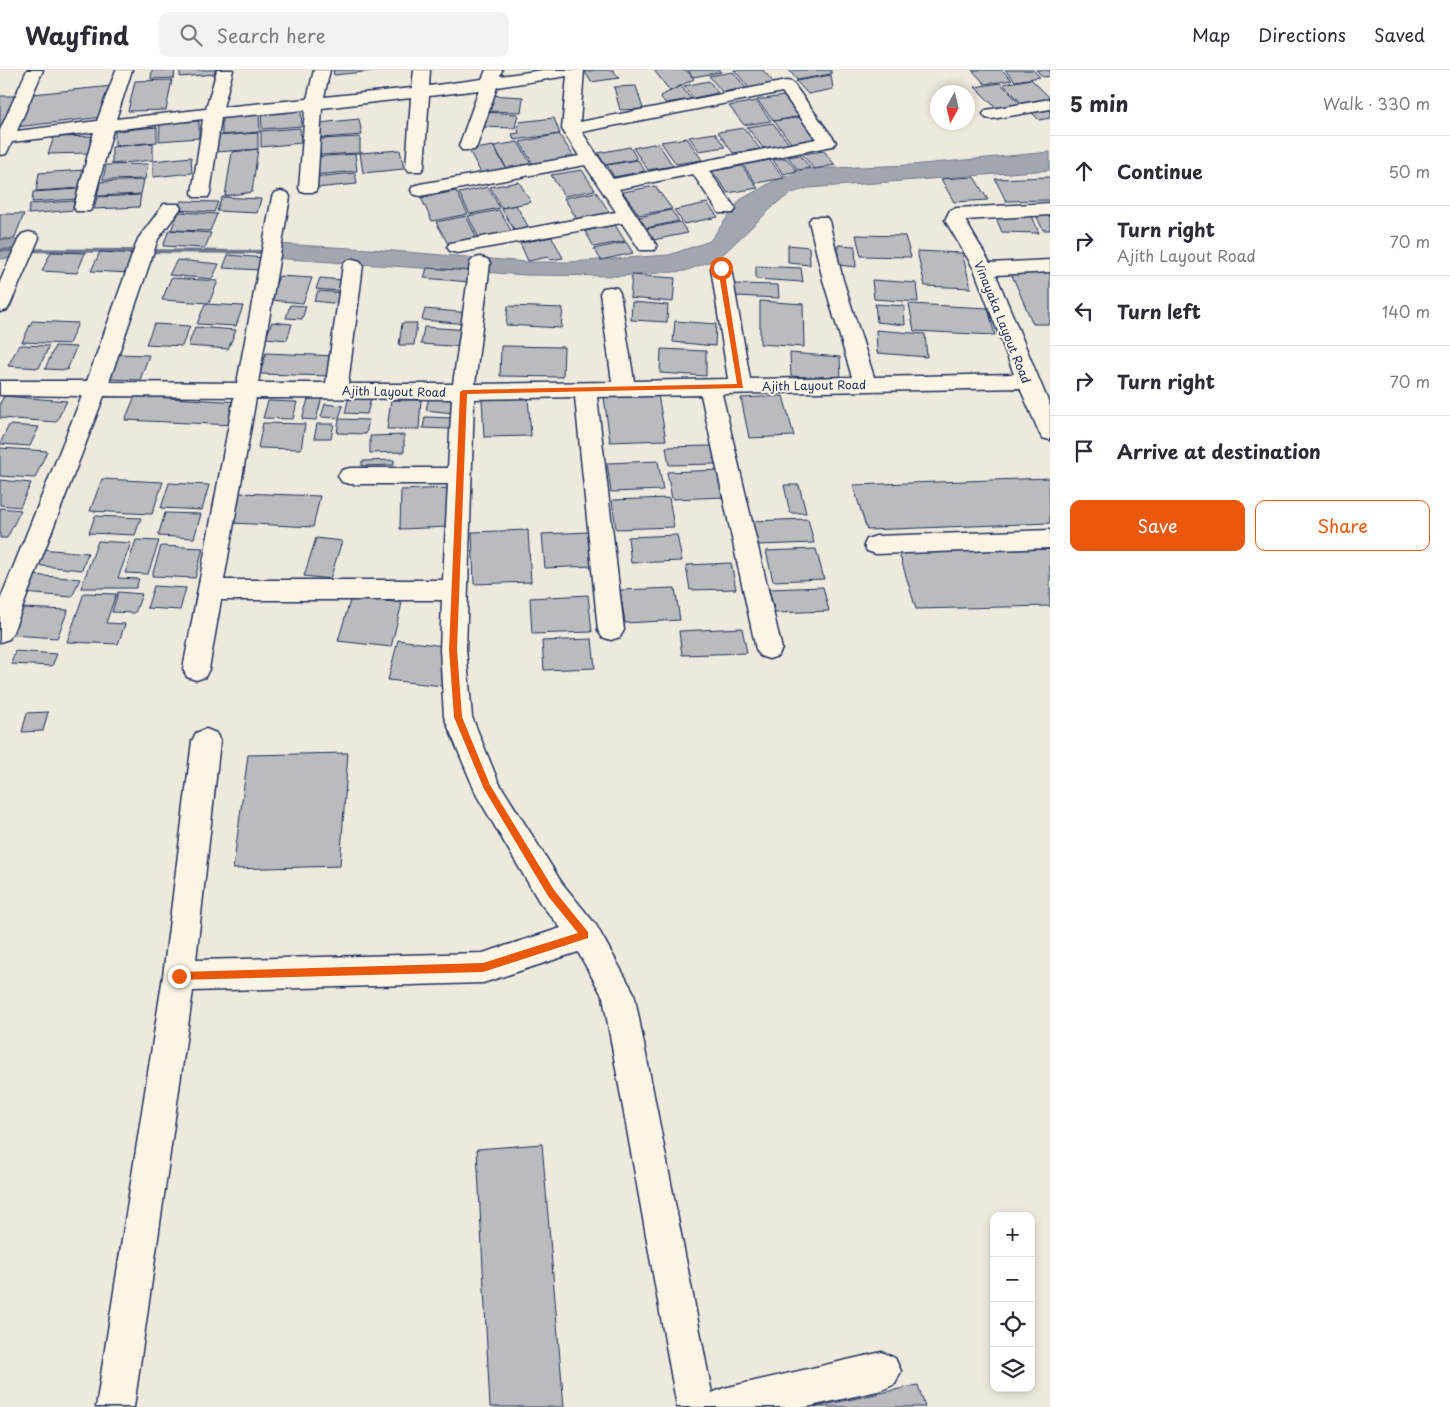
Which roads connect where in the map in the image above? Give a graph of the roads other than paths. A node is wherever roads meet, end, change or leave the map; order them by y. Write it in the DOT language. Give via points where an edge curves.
graph roads {
  1 [pos="35,70"];
  2 [pos="124,70"];
  3 [pos="225,70"];
  4 [pos="322,70"];
  5 [pos="422,70"];
  6 [pos="575,70"];
  7 [pos="491,78"];
  8 [pos="420,93"];
  9 [pos="314,104"];
  10 [pos="1050,104"];
  11 [pos="213,113"];
  12 [pos="992,114"];
  13 [pos="105,125"];
  14 [pos="571,129"];
  15 [pos="2,142"];
  16 [pos="468,146"];
  17 [pos="590,159"];
  18 [pos="416,167"];
  19 [pos="698,168"];
  20 [pos="609,186"];
  21 [pos="308,188"];
  22 [pos="420,190"];
  23 [pos="201,193"];
  24 [pos="281,197"];
  25 [pos="83,207"];
  26 [pos="171,208"];
  27 [pos="726,209"];
  28 [pos="1050,209"];
  29 [pos="628,216"];
  30 [pos="819,221"];
  31 [pos="647,246"];
  32 [pos="25,247"];
  33 [pos="457,247"];
  34 [pos="480,263"];
  35 [pos="353,265"];
  36 [pos="1050,266"];
  37 [pos="721,268"];
  38 [pos="984,269"];
  39 [pos="610,293"];
  40 [pos="0,305"];
  41 [pos="866,384"];
  42 [pos="740,386"];
  43 [pos="0,388"];
  44 [pos="585,388"];
  45 [pos="624,388"];
  46 [pos="710,388"];
  47 [pos="247,389"];
  48 [pos="95,390"];
  49 [pos="1037,390"];
  50 [pos="336,391"];
  51 [pos="463,392"];
  52 [pos="1050,432"];
  53 [pos="350,476"];
  54 [pos="460,476"];
  55 [pos="1050,539"];
  56 [pos="876,545"];
  57 [pos="211,590"];
  58 [pos="455,590"];
  59 [pos="611,630"];
  60 [pos="0,632"];
  61 [pos="769,649"];
  62 [pos="196,669"];
  63 [pos="206,741"];
  64 [pos="585,935"];
  65 [pos="179,976"];
  66 [pos="882,1371"];
  67 [pos="115,1407"];
  68 [pos="696,1407"];
  69 [pos="724,1407"];
  1 -- 15 [label="street"];
  2 -- 13 [label="street"];
  3 -- 11 [label="street"];
  4 -- 9 [label="street"];
  5 -- 8 [label="street"];
  6 -- 7 [label="street"];
  6 -- 14 [label="street"];
  7 -- 8 [label="street"];
  7 -- 16 [label="street"];
  8 -- 9 [label="street"];
  8 -- 18 [label="street"];
  9 -- 11 [label="street"];
  9 -- 21 [label="street"];
  10 -- 12 [label="street"];
  11 -- 13 [label="street"];
  11 -- 23 [label="street"];
  13 -- 15 [label="street"];
  13 -- 25 [label="street"];
  14 -- 17 [label="street"];
  14 -- 19 [label="street" via="786,86 827,142"];
  17 -- 20 [label="street"];
  17 -- 22 [label="street"];
  19 -- 20 [label="street"];
  19 -- 27 [label="street"];
  20 -- 29 [label="street"];
  24 -- 47 [label="street"];
  26 -- 48 [label="street" via="145,247"];
  28 -- 38 [label="street, Vinayaka Layout Road" via="957,214 955,220"];
  29 -- 31 [label="street"];
  29 -- 33 [label="street"];
  30 -- 41 [label="street" via="833,280"];
  32 -- 40 [label="street"];
  34 -- 51 [label="street"];
  35 -- 50 [label="street"];
  36 -- 38 [label="street"];
  37 -- 42 [label="street"];
  38 -- 49 [label="street, Vinayaka Layout Road"];
  39 -- 45 [label="street"];
  41 -- 42 [label="street, Ajith Layout Road"];
  41 -- 49 [label="street, Ajith Layout Road"];
  42 -- 46 [label="street, Ajith Layout Road"];
  43 -- 48 [label="street, Ajith Layout Road"];
  44 -- 45 [label="street, Ajith Layout Road"];
  44 -- 51 [label="street, Ajith Layout Road"];
  44 -- 59 [label="street"];
  45 -- 46 [label="street, Ajith Layout Road"];
  46 -- 61 [label="street"];
  47 -- 48 [label="street, Ajith Layout Road"];
  47 -- 50 [label="street, Ajith Layout Road"];
  47 -- 57 [label="street"];
  48 -- 60 [label="street"];
  49 -- 52 [label="street, Vinayaka Layout Road"];
  50 -- 51 [label="street, Ajith Layout Road"];
  51 -- 54 [label="street"];
  53 -- 54 [label="street"];
  54 -- 58 [label="street"];
  55 -- 56 [label="street"];
  57 -- 58 [label="street"];
  57 -- 62 [label="street"];
  58 -- 64 [label="street" via="453,649 458,717 487,787 551,893"];
  63 -- 65 [label="street"];
  64 -- 65 [label="street" via="483,968"];
  64 -- 68 [label="street" via="618,993"];
  65 -- 67 [label="street"];
  66 -- 69 [label="street"];
}
